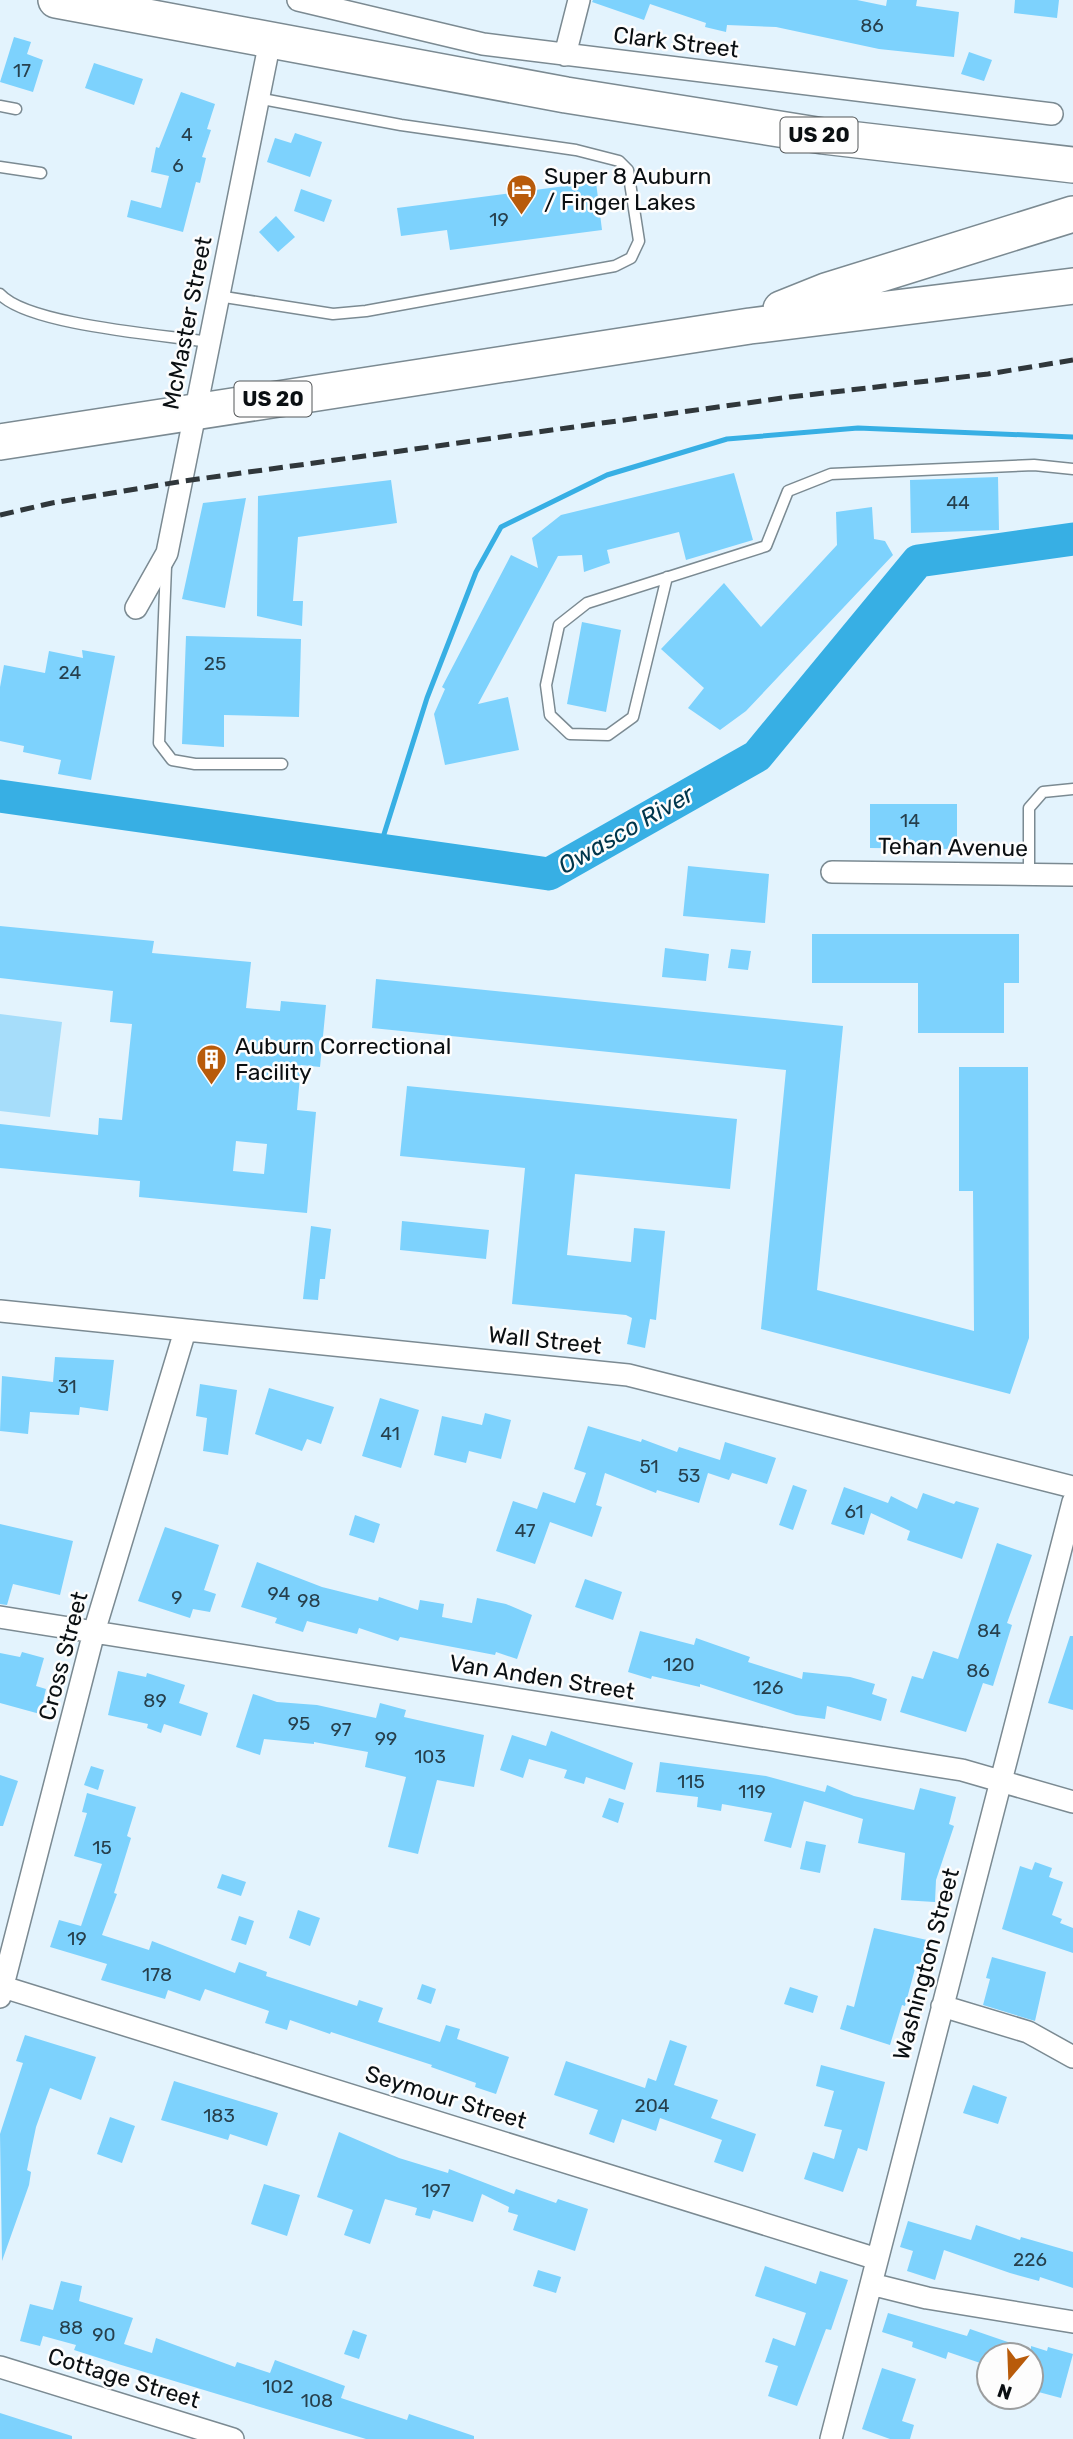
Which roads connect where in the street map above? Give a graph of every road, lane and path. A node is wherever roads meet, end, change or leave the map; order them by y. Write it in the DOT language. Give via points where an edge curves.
graph roads {
  1 [pos="56,0"];
  2 [pos="298,0"];
  3 [pos="579,0"];
  4 [pos="90,4"];
  5 [pos="270,41"];
  6 [pos="565,55"];
  7 [pos="257,98"];
  8 [pos="0,106"];
  9 [pos="16,109"];
  10 [pos="1052,114"];
  11 [pos="1073,165"];
  12 [pos="0,167"];
  13 [pos="41,173"];
  14 [pos="1073,214"];
  15 [pos="1073,286"];
  16 [pos="0,294"];
  17 [pos="218,296"];
  18 [pos="750,326"];
  19 [pos="209,342"];
  20 [pos="196,410"];
  21 [pos="0,442"];
  22 [pos="1073,469"];
  23 [pos="167,553"];
  24 [pos="667,577"];
  25 [pos="136,608"];
  26 [pos="282,764"];
  27 [pos="1073,789"];
  28 [pos="832,872"];
  29 [pos="1029,875"];
  30 [pos="1073,875"];
  31 [pos="0,1311"];
  32 [pos="184,1331"];
  33 [pos="1073,1487"];
  34 [pos="1073,1502"];
  35 [pos="0,1617"];
  36 [pos="94,1632"];
  37 [pos="1001,1779"];
  38 [pos="1073,1802"];
  39 [pos="1,1990"];
  40 [pos="942,2006"];
  41 [pos="1073,2057"];
  42 [pos="877,2259"];
  43 [pos="872,2284"];
  44 [pos="1073,2322"];
  45 [pos="0,2367"];
  46 [pos="233,2439"];
  47 [pos="831,2439"];
  1 -- 4 [label="highway, US 20"];
  2 -- 6 [label="street, Clark Street" via="482,44"];
  3 -- 6 [label="street"];
  4 -- 5 [label="highway, US 20"];
  5 -- 7 [label="street, McMaster Street"];
  5 -- 11 [label="highway, US 20" via="823,136"];
  6 -- 10 [label="street, Clark Street"];
  7 -- 17 [label="street, McMaster Street"];
  7 -- 17 [label="lane" via="619,161 628,170 639,242 632,258 615,266 366,310 332,314"];
  8 -- 9 [label="lane"];
  12 -- 13 [label="lane"];
  14 -- 18 [label="highway" via="826,291"];
  15 -- 18 [label="highway, US 20"];
  16 -- 19 [label="lane" via="36,314"];
  17 -- 19 [label="street, McMaster Street"];
  18 -- 20 [label="highway, US 20"];
  19 -- 20 [label="street, McMaster Street"];
  20 -- 21 [label="highway, US 20"];
  20 -- 23 [label="street, McMaster Street"];
  22 -- 24 [label="lane" via="1034,465 831,474 788,491 766,546"];
  23 -- 25 [label="street, McMaster Street"];
  23 -- 26 [label="lane" via="159,743 172,760 195,764"];
  24 -- 24 [label="lane" via="587,603 559,625 546,685 550,715 570,734 608,735 633,717"];
  27 -- 29 [label="lane" via="1043,792 1029,808"];
  28 -- 29 [label="street, Tehan Avenue"];
  29 -- 30 [label="street, Tehan Avenue"];
  31 -- 32 [label="street, Wall Street"];
  32 -- 33 [label="street, Wall Street" via="628,1375"];
  32 -- 36 [label="street, Cross Street"];
  34 -- 37 [label="street, Washington Street"];
  35 -- 36 [label="street, Van Anden Street"];
  36 -- 37 [label="street, Van Anden Street"];
  36 -- 39 [label="street, Cross Street"];
  37 -- 38 [label="street, Van Anden Street"];
  37 -- 40 [label="street, Washington Street"];
  39 -- 42 [label="street, Seymour Street"];
  40 -- 41 [label="street" via="1028,2032"];
  40 -- 42 [label="street, Washington Street"];
  42 -- 43 [label="street, Washington Street"];
  43 -- 44 [label="street" via="927,2298"];
  43 -- 47 [label="street, Washington Street"];
  45 -- 46 [label="street, Cottage Street"];
}
